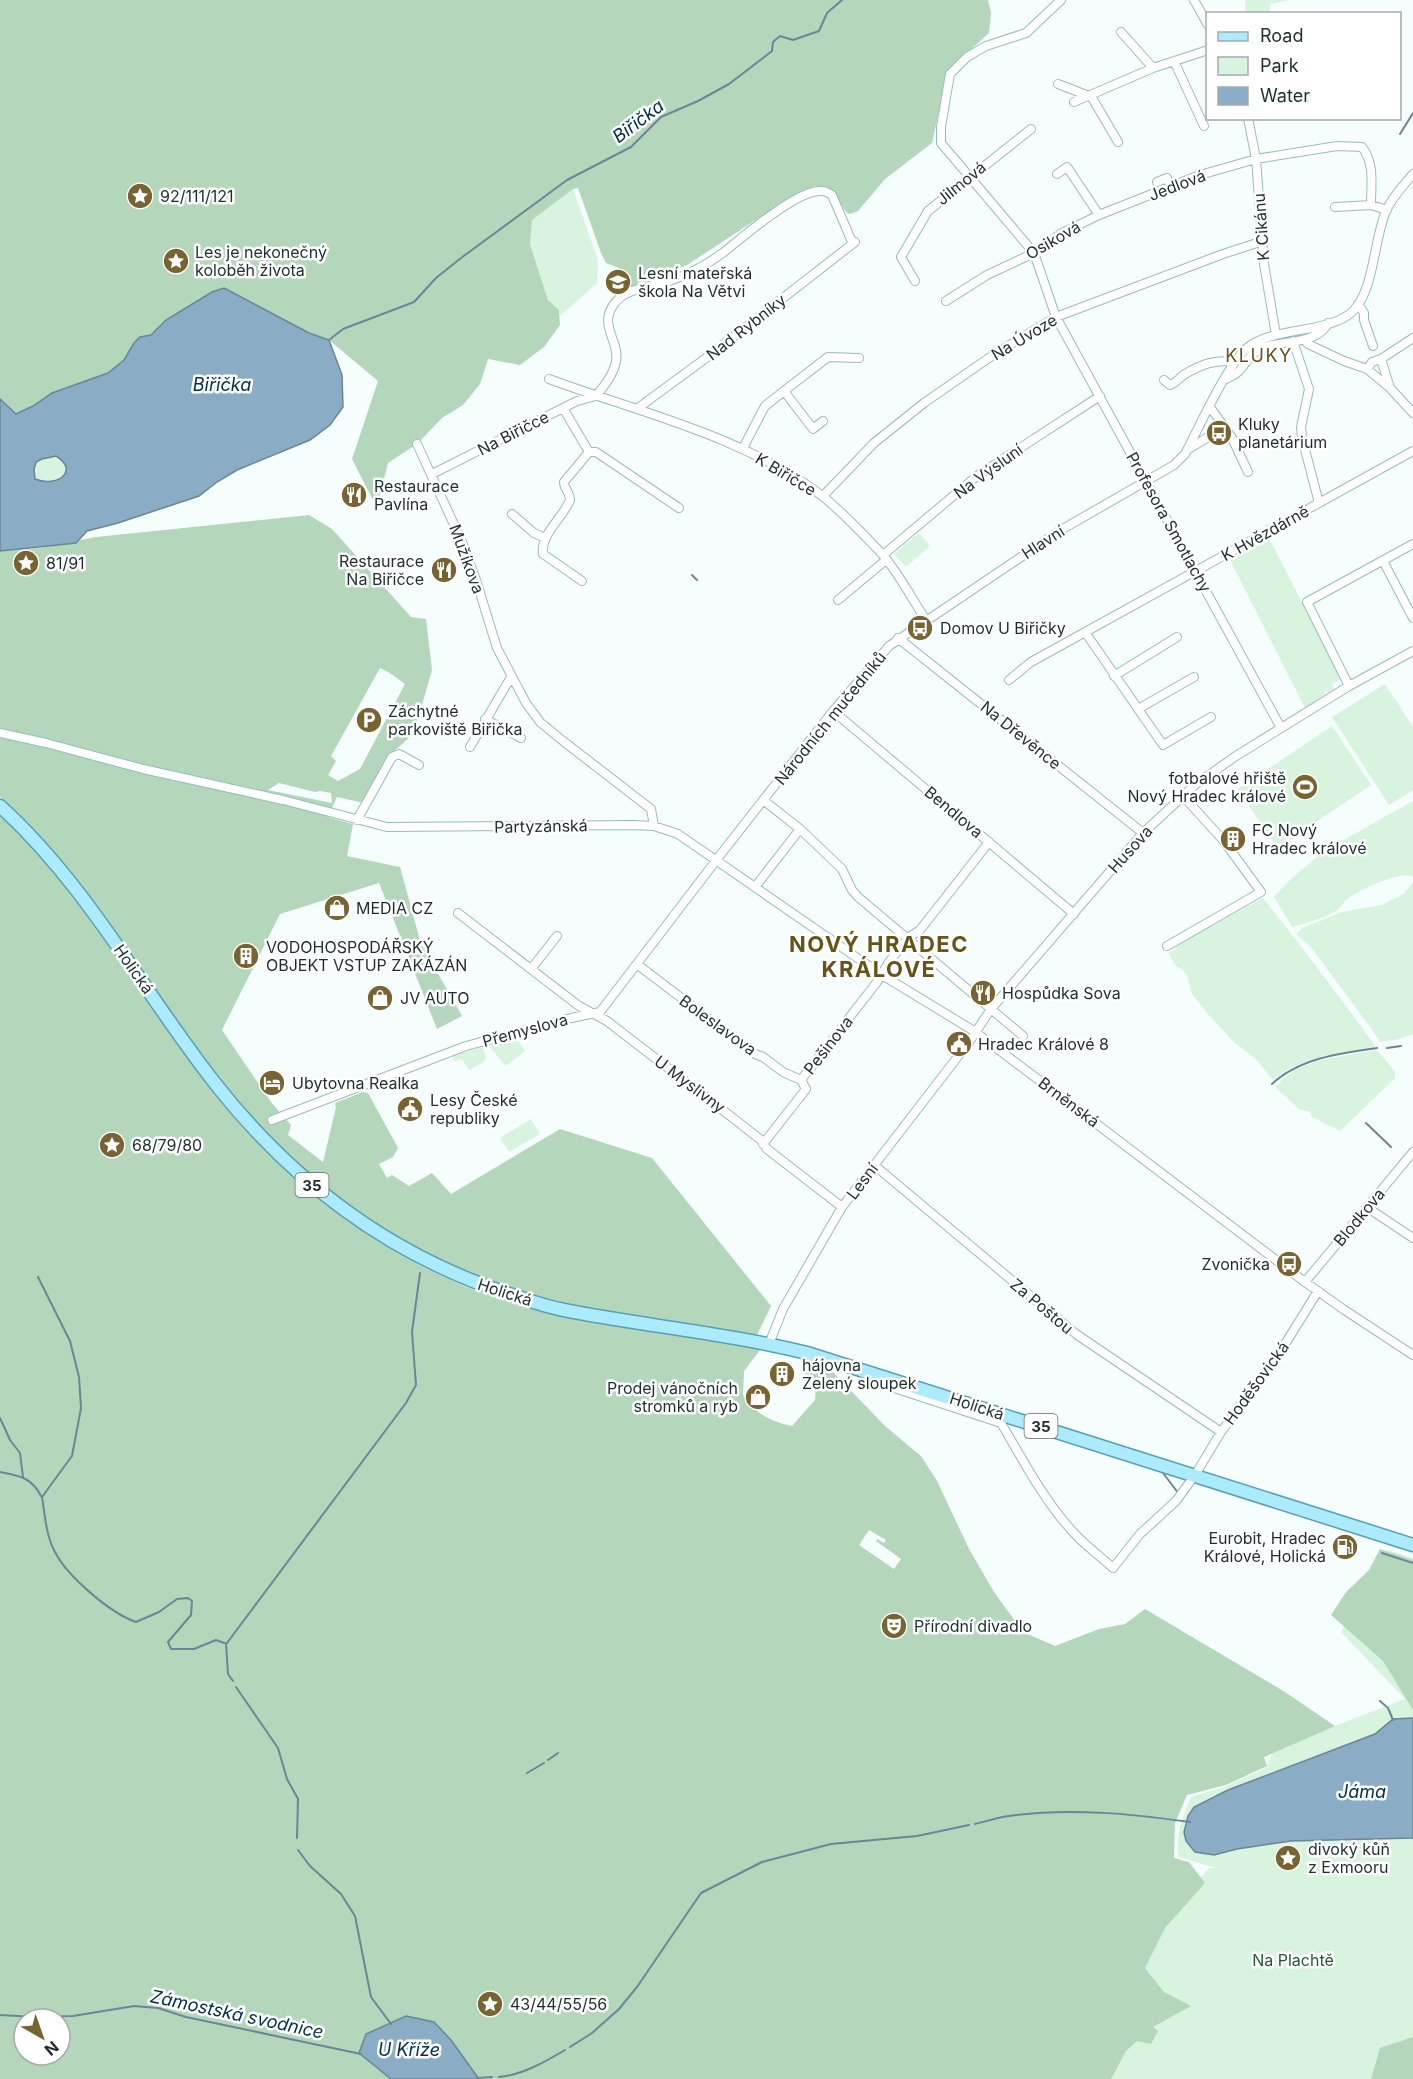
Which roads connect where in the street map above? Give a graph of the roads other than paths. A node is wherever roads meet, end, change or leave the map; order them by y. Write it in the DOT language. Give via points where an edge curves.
graph roads {
  1 [pos="1061,0"];
  2 [pos="1194,0"];
  3 [pos="1206,21"];
  4 [pos="1120,32"];
  5 [pos="1206,51"];
  6 [pos="1174,61"];
  7 [pos="1153,68"];
  8 [pos="1058,84"];
  9 [pos="1091,96"];
  10 [pos="1074,102"];
  11 [pos="1248,120"];
  12 [pos="1204,126"];
  13 [pos="1031,129"];
  14 [pos="1118,142"];
  15 [pos="1256,159"];
  16 [pos="1057,174"];
  17 [pos="1413,174"];
  18 [pos="970,178"];
  19 [pos="1157,182"];
  20 [pos="1171,186"];
  21 [pos="1371,205"];
  22 [pos="1335,207"];
  23 [pos="1387,210"];
  24 [pos="1099,215"];
  25 [pos="1263,241"];
  26 [pos="1034,253"];
  27 [pos="915,281"];
  28 [pos="946,301"];
  29 [pos="1358,304"];
  30 [pos="1056,317"];
  31 [pos="1328,323"];
  32 [pos="1276,335"];
  33 [pos="1413,338"];
  34 [pos="1293,340"];
  35 [pos="1305,340"];
  36 [pos="1373,346"];
  37 [pos="859,358"];
  38 [pos="1381,360"];
  39 [pos="1235,362"];
  40 [pos="1366,369"];
  41 [pos="549,379"];
  42 [pos="1164,380"];
  43 [pos="1225,380"];
  44 [pos="1390,388"];
  45 [pos="784,391"];
  46 [pos="596,396"];
  47 [pos="1100,396"];
  48 [pos="1210,407"];
  49 [pos="563,408"];
  50 [pos="638,408"];
  51 [pos="1413,413"];
  52 [pos="823,421"];
  53 [pos="1225,427"];
  54 [pos="417,444"];
  55 [pos="743,448"];
  56 [pos="1188,449"];
  57 [pos="1413,451"];
  58 [pos="588,452"];
  59 [pos="1248,472"];
  60 [pos="432,474"];
  61 [pos="1147,481"];
  62 [pos="823,496"];
  63 [pos="1319,503"];
  64 [pos="679,508"];
  65 [pos="512,514"];
  66 [pos="545,538"];
  67 [pos="1413,544"];
  68 [pos="884,557"];
  69 [pos="1383,561"];
  70 [pos="1196,571"];
  71 [pos="582,581"];
  72 [pos="838,600"];
  73 [pos="1413,618"];
  74 [pos="926,620"];
  75 [pos="1085,632"];
  76 [pos="898,638"];
  77 [pos="1177,638"];
  78 [pos="1413,651"];
  79 [pos="1114,676"];
  80 [pos="511,677"];
  81 [pos="1194,677"];
  82 [pos="1009,680"];
  83 [pos="1349,686"];
  84 [pos="1138,710"];
  85 [pos="833,711"];
  86 [pos="1211,717"];
  87 [pos="485,719"];
  88 [pos="1281,728"];
  89 [pos="0,733"];
  90 [pos="521,738"];
  91 [pos="470,747"];
  92 [pos="419,765"];
  93 [pos="1183,796"];
  94 [pos="763,800"];
  95 [pos="0,806"];
  96 [pos="357,819"];
  97 [pos="654,826"];
  98 [pos="800,829"];
  99 [pos="1143,833"];
  100 [pos="989,842"];
  101 [pos="716,860"];
  102 [pos="755,887"];
  103 [pos="458,913"];
  104 [pos="1074,914"];
  105 [pos="557,936"];
  106 [pos="908,938"];
  107 [pos="1167,946"];
  108 [pos="638,965"];
  109 [pos="531,969"];
  110 [pos="882,975"];
  111 [pos="991,1009"];
  112 [pos="592,1015"];
  113 [pos="974,1031"];
  114 [pos="1023,1036"];
  115 [pos="801,1080"];
  116 [pos="272,1120"];
  117 [pos="763,1144"];
  118 [pos="1413,1152"];
  119 [pos="874,1165"];
  120 [pos="842,1207"];
  121 [pos="1368,1208"];
  122 [pos="1413,1238"];
  123 [pos="1305,1282"];
  124 [pos="1318,1291"];
  125 [pos="769,1344"];
  126 [pos="1413,1355"];
  127 [pos="887,1377"];
  128 [pos="1221,1432"];
  129 [pos="1195,1475"];
  130 [pos="1413,1545"];
  1 -- 18 [label="street" via="1026,33 986,46 950,74 941,143"];
  2 -- 3 [label="street"];
  4 -- 7 [label="street"];
  5 -- 6 [label="street"];
  6 -- 7 [label="street"];
  6 -- 12 [label="street"];
  7 -- 9 [label="street"];
  8 -- 9 [label="street"];
  9 -- 10 [label="street"];
  9 -- 14 [label="street"];
  11 -- 15 [label="street, K Cikánu"];
  13 -- 18 [label="street, Jilmová"];
  15 -- 20 [label="street, Jedlová"];
  15 -- 21 [label="street, Jedlová" via="1337,146 1362,147 1372,167"];
  15 -- 25 [label="street, K Cikánu"];
  16 -- 24 [label="street, Osiková" via="1067,167"];
  17 -- 23 [label="street"];
  18 -- 26 [label="street"];
  18 -- 27 [label="street, Jilmová" via="927,211 901,257"];
  19 -- 20 [label="street" via="1167,178"];
  20 -- 24 [label="street, Jedlová"];
  21 -- 22 [label="street"];
  21 -- 23 [label="street"];
  23 -- 29 [label="street"];
  24 -- 26 [label="street, Osiková" via="1062,232"];
  25 -- 30 [label="street, Na Úvoze"];
  25 -- 32 [label="street, K Cikánu"];
  26 -- 28 [label="street, Osiková" via="987,275"];
  26 -- 30 [label="street, Profesora Smotlachy"];
  29 -- 31 [label="street, Hlavní" via="1341,319"];
  29 -- 36 [label="street"];
  30 -- 47 [label="street, Profesora Smotlachy"];
  30 -- 62 [label="street, Na Úvoze" via="924,403 874,443"];
  31 -- 32 [label="street, Hlavní"];
  31 -- 35 [label="street, Hlavní"];
  32 -- 39 [label="street, Hlavní" via="1251,344"];
  33 -- 38 [label="street"];
  34 -- 35 [label="street, Hlavní"];
  34 -- 43 [label="street, Hlavní" via="1255,351 1237,373"];
  34 -- 63 [label="street" via="1309,389 1301,427"];
  35 -- 40 [label="street" via="1344,362"];
  37 -- 45 [label="street" via="828,357"];
  38 -- 40 [label="street"];
  38 -- 44 [label="street"];
  39 -- 42 [label="street" via="1218,359 1184,374 1173,385"];
  39 -- 43 [label="street, Hlavní"];
  40 -- 44 [label="street"];
  41 -- 46 [label="street, K Biřičce"];
  43 -- 48 [label="street, Hlavní"];
  44 -- 51 [label="street"];
  45 -- 52 [label="street" via="813,429"];
  45 -- 55 [label="street" via="765,406"];
  46 -- 49 [label="street, Na Biřičce"];
  46 -- 50 [label="street, K Biřičce"];
  46 -- 50 [label="street, Nad Rybníky" via="617,360 608,317 620,298 705,264 797,200 818,191 832,195 854,242"];
  47 -- 61 [label="street, Profesora Smotlachy"];
  47 -- 68 [label="street, Na Výsluní" via="977,476"];
  48 -- 53 [label="street"];
  48 -- 56 [label="street, Hlavní"];
  49 -- 58 [label="street"];
  49 -- 60 [label="street, Na Biřičce"];
  50 -- 55 [label="street, K Biřičce"];
  53 -- 56 [label="street, Hlavní"];
  53 -- 59 [label="street"];
  54 -- 60 [label="street, Mužíkova"];
  55 -- 62 [label="street, K Biřičce"];
  56 -- 61 [label="street, Hlavní" via="1174,465"];
  57 -- 63 [label="street, K Hvězdárně"];
  58 -- 64 [label="street" via="596,452"];
  58 -- 66 [label="street" via="564,482 570,500"];
  60 -- 80 [label="street, Mužíkova" via="462,542 491,633"];
  61 -- 70 [label="street, Profesora Smotlachy"];
  61 -- 74 [label="street, Hlavní" via="1076,520"];
  62 -- 68 [label="street, K Biřičce"];
  63 -- 70 [label="street, K Hvězdárně"];
  65 -- 66 [label="street"];
  66 -- 71 [label="street" via="543,554"];
  67 -- 69 [label="street"];
  68 -- 72 [label="street, Na Výsluní"];
  68 -- 74 [label="street, K Biřičce"];
  69 -- 73 [label="street"];
  69 -- 83 [label="street" via="1307,602"];
  70 -- 75 [label="street, K Hvězdárně"];
  70 -- 88 [label="street, Profesora Smotlachy"];
  74 -- 76 [label="street, Hlavní"];
  75 -- 79 [label="street"];
  75 -- 82 [label="street, K Hvězdárně" via="1031,662"];
  76 -- 85 [label="street, Národních mučedníků"];
  76 -- 99 [label="street, Na Dřevěnce"];
  77 -- 79 [label="street"];
  78 -- 83 [label="street, Husova"];
  79 -- 84 [label="street"];
  80 -- 87 [label="street"];
  80 -- 97 [label="street, Mužíkova" via="540,722 651,809"];
  81 -- 84 [label="street"];
  83 -- 88 [label="street, Husova"];
  84 -- 86 [label="street" via="1163,745"];
  85 -- 94 [label="street, Národních mučedníků"];
  85 -- 100 [label="street, Bendlova"];
  87 -- 90 [label="street"];
  87 -- 91 [label="street"];
  88 -- 93 [label="street, Husova"];
  89 -- 96 [label="street, Partyzánská"];
  92 -- 96 [label="street" via="399,754 392,757"];
  93 -- 99 [label="street, Husova"];
  93 -- 107 [label="street" via="1223,840 1261,892"];
  94 -- 98 [label="street, Národních mučedníků"];
  94 -- 101 [label="street, Národních mučedníků"];
  95 -- 125 [label="main road, Holická / 35" via="67,876 211,1078 256,1133 308,1182 362,1223 447,1271 546,1306"];
  96 -- 97 [label="street, Partyzánská" via="387,827"];
  97 -- 101 [label="street, Partyzánská" via="678,834"];
  98 -- 102 [label="street"];
  98 -- 106 [label="street, Národních mučedníků" via="842,869 858,897"];
  99 -- 104 [label="street, Husova"];
  100 -- 104 [label="street, Bendlova"];
  100 -- 106 [label="street, Pešinova" via="920,930"];
  101 -- 102 [label="street, Brněnská"];
  101 -- 108 [label="street"];
  102 -- 110 [label="street, Brněnská"];
  103 -- 109 [label="street, U Myslivny"];
  104 -- 111 [label="street, Husova"];
  105 -- 109 [label="street"];
  106 -- 110 [label="street, Pešinova"];
  106 -- 111 [label="street, Národních mučedníků"];
  108 -- 112 [label="street" via="604,1008"];
  108 -- 115 [label="street, Boleslavova" via="755,1054"];
  109 -- 112 [label="street, U Myslivny"];
  110 -- 113 [label="street, Brněnská"];
  110 -- 115 [label="street, Pešinova"];
  111 -- 113 [label="street, Husova"];
  111 -- 114 [label="street, Národních mučedníků"];
  112 -- 116 [label="street, Přemyslova" via="466,1046"];
  112 -- 117 [label="street, U Myslivny" via="616,1028"];
  113 -- 119 [label="street, Lesní"];
  113 -- 123 [label="street, Brněnská"];
  115 -- 117 [label="street, Pešinova" via="806,1089"];
  117 -- 120 [label="street, U Myslivny"];
  118 -- 121 [label="street, Blodkova"];
  119 -- 120 [label="street, Lesní"];
  119 -- 128 [label="street, Za Poštou" via="1076,1334"];
  120 -- 125 [label="street, Lesní" via="783,1309"];
  121 -- 122 [label="street"];
  121 -- 123 [label="street, Blodkova"];
  123 -- 124 [label="street, Brněnská"];
  124 -- 126 [label="street, Brněnská"];
  124 -- 128 [label="street, Hoděšovická" via="1282,1350"];
  125 -- 127 [label="main road, Holická / 35"];
  127 -- 129 [label="main road, Holická / 35"];
  127 -- 129 [label="street" via="885,1385 1001,1423 1066,1524 1113,1568"];
  128 -- 129 [label="street, Hoděšovická"];
  129 -- 130 [label="main road, Holická / 35"];
}
